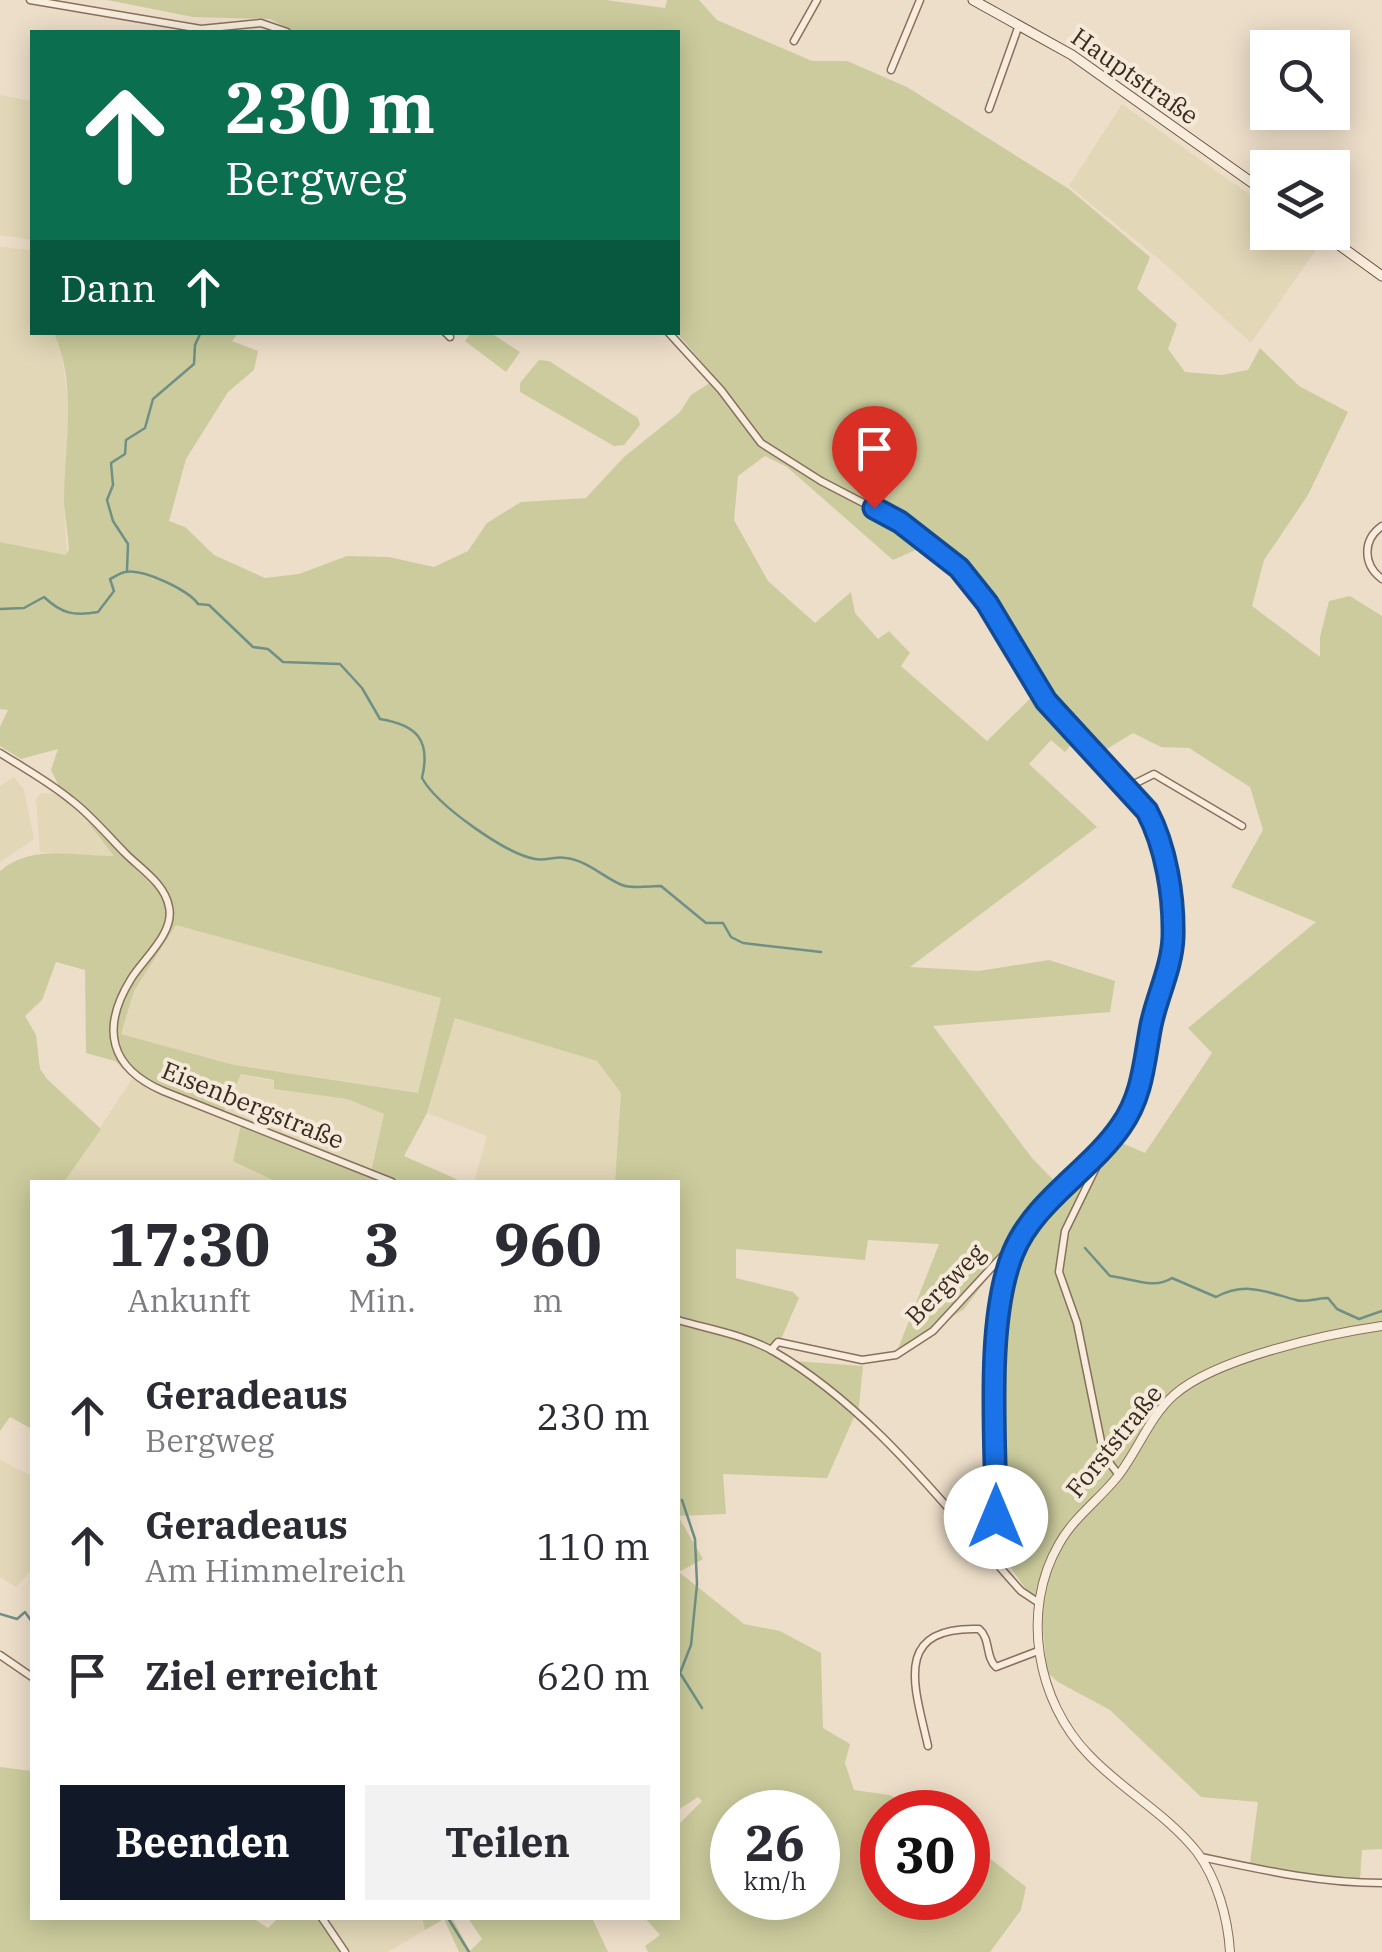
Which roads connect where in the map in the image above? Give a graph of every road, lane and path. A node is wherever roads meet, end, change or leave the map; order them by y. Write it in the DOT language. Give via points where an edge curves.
graph roads {
  1 [pos="30,0"];
  2 [pos="817,0"];
  3 [pos="920,0"];
  4 [pos="973,0"];
  5 [pos="1019,24"];
  6 [pos="211,30"];
  7 [pos="222,30"];
  8 [pos="281,30"];
  9 [pos="794,41"];
  10 [pos="891,70"];
  11 [pos="989,110"];
  12 [pos="1250,181"];
  13 [pos="1346,250"];
  14 [pos="1382,276"];
  15 [pos="671,335"];
  16 [pos="1382,526"];
  17 [pos="1382,580"];
  18 [pos="0,753"];
  19 [pos="1128,788"];
  20 [pos="1242,826"];
  21 [pos="1110,1141"];
  22 [pos="387,1180"];
  23 [pos="1019,1240"];
  24 [pos="680,1321"];
  25 [pos="1382,1326"];
  26 [pos="771,1350"];
  27 [pos="1118,1475"];
  28 [pos="995,1563"];
  29 [pos="1039,1603"];
  30 [pos="1038,1651"];
  31 [pos="0,1654"];
  32 [pos="30,1676"];
  33 [pos="928,1746"];
  34 [pos="1200,1857"];
  35 [pos="1382,1883"];
  36 [pos="323,1920"];
  37 [pos="345,1952"];
  38 [pos="1230,1952"];
  1 -- 6 [label="street"];
  2 -- 9 [label="street"];
  3 -- 10 [label="street"];
  4 -- 5 [label="main road, Hauptstraße"];
  5 -- 11 [label="street"];
  5 -- 12 [label="main road, Hauptstraße"];
  7 -- 8 [label="street" via="261,23"];
  13 -- 14 [label="main road"];
  15 -- 19 [label="street" via="760,443 900,522 959,568 1046,701"];
  16 -- 17 [label="street" via="1367,554"];
  18 -- 22 [label="street, Eisenbergstraße" via="73,800 158,884 170,910 164,933 131,978 116,1014 115,1049 128,1071"];
  19 -- 20 [label="street" via="1154,774"];
  19 -- 21 [label="street" via="1155,828 1173,937 1141,1086"];
  21 -- 23 [label="street, Bergweg"];
  21 -- 27 [label="street" via="1066,1230 1059,1272 1104,1456"];
  23 -- 26 [label="street, Bergweg" via="933,1332 896,1355 862,1360 786,1342"];
  23 -- 28 [label="street" via="1000,1307"];
  24 -- 26 [label="street"];
  25 -- 27 [label="street, Forststraße" via="1295,1344 1187,1385 1155,1418"];
  26 -- 28 [label="street" via="877,1435"];
  27 -- 29 [label="street, Forststraße" via="1071,1524"];
  28 -- 29 [label="street"];
  29 -- 30 [label="street, Forststraße"];
  30 -- 33 [label="street" via="996,1667 979,1629 937,1634 913,1671"];
  30 -- 34 [label="street, Forststraße" via="1074,1738"];
  31 -- 32 [label="street"];
  34 -- 35 [label="street" via="1290,1876"];
  34 -- 38 [label="street, Forststraße" via="1220,1902"];
  36 -- 37 [label="street"];
}
